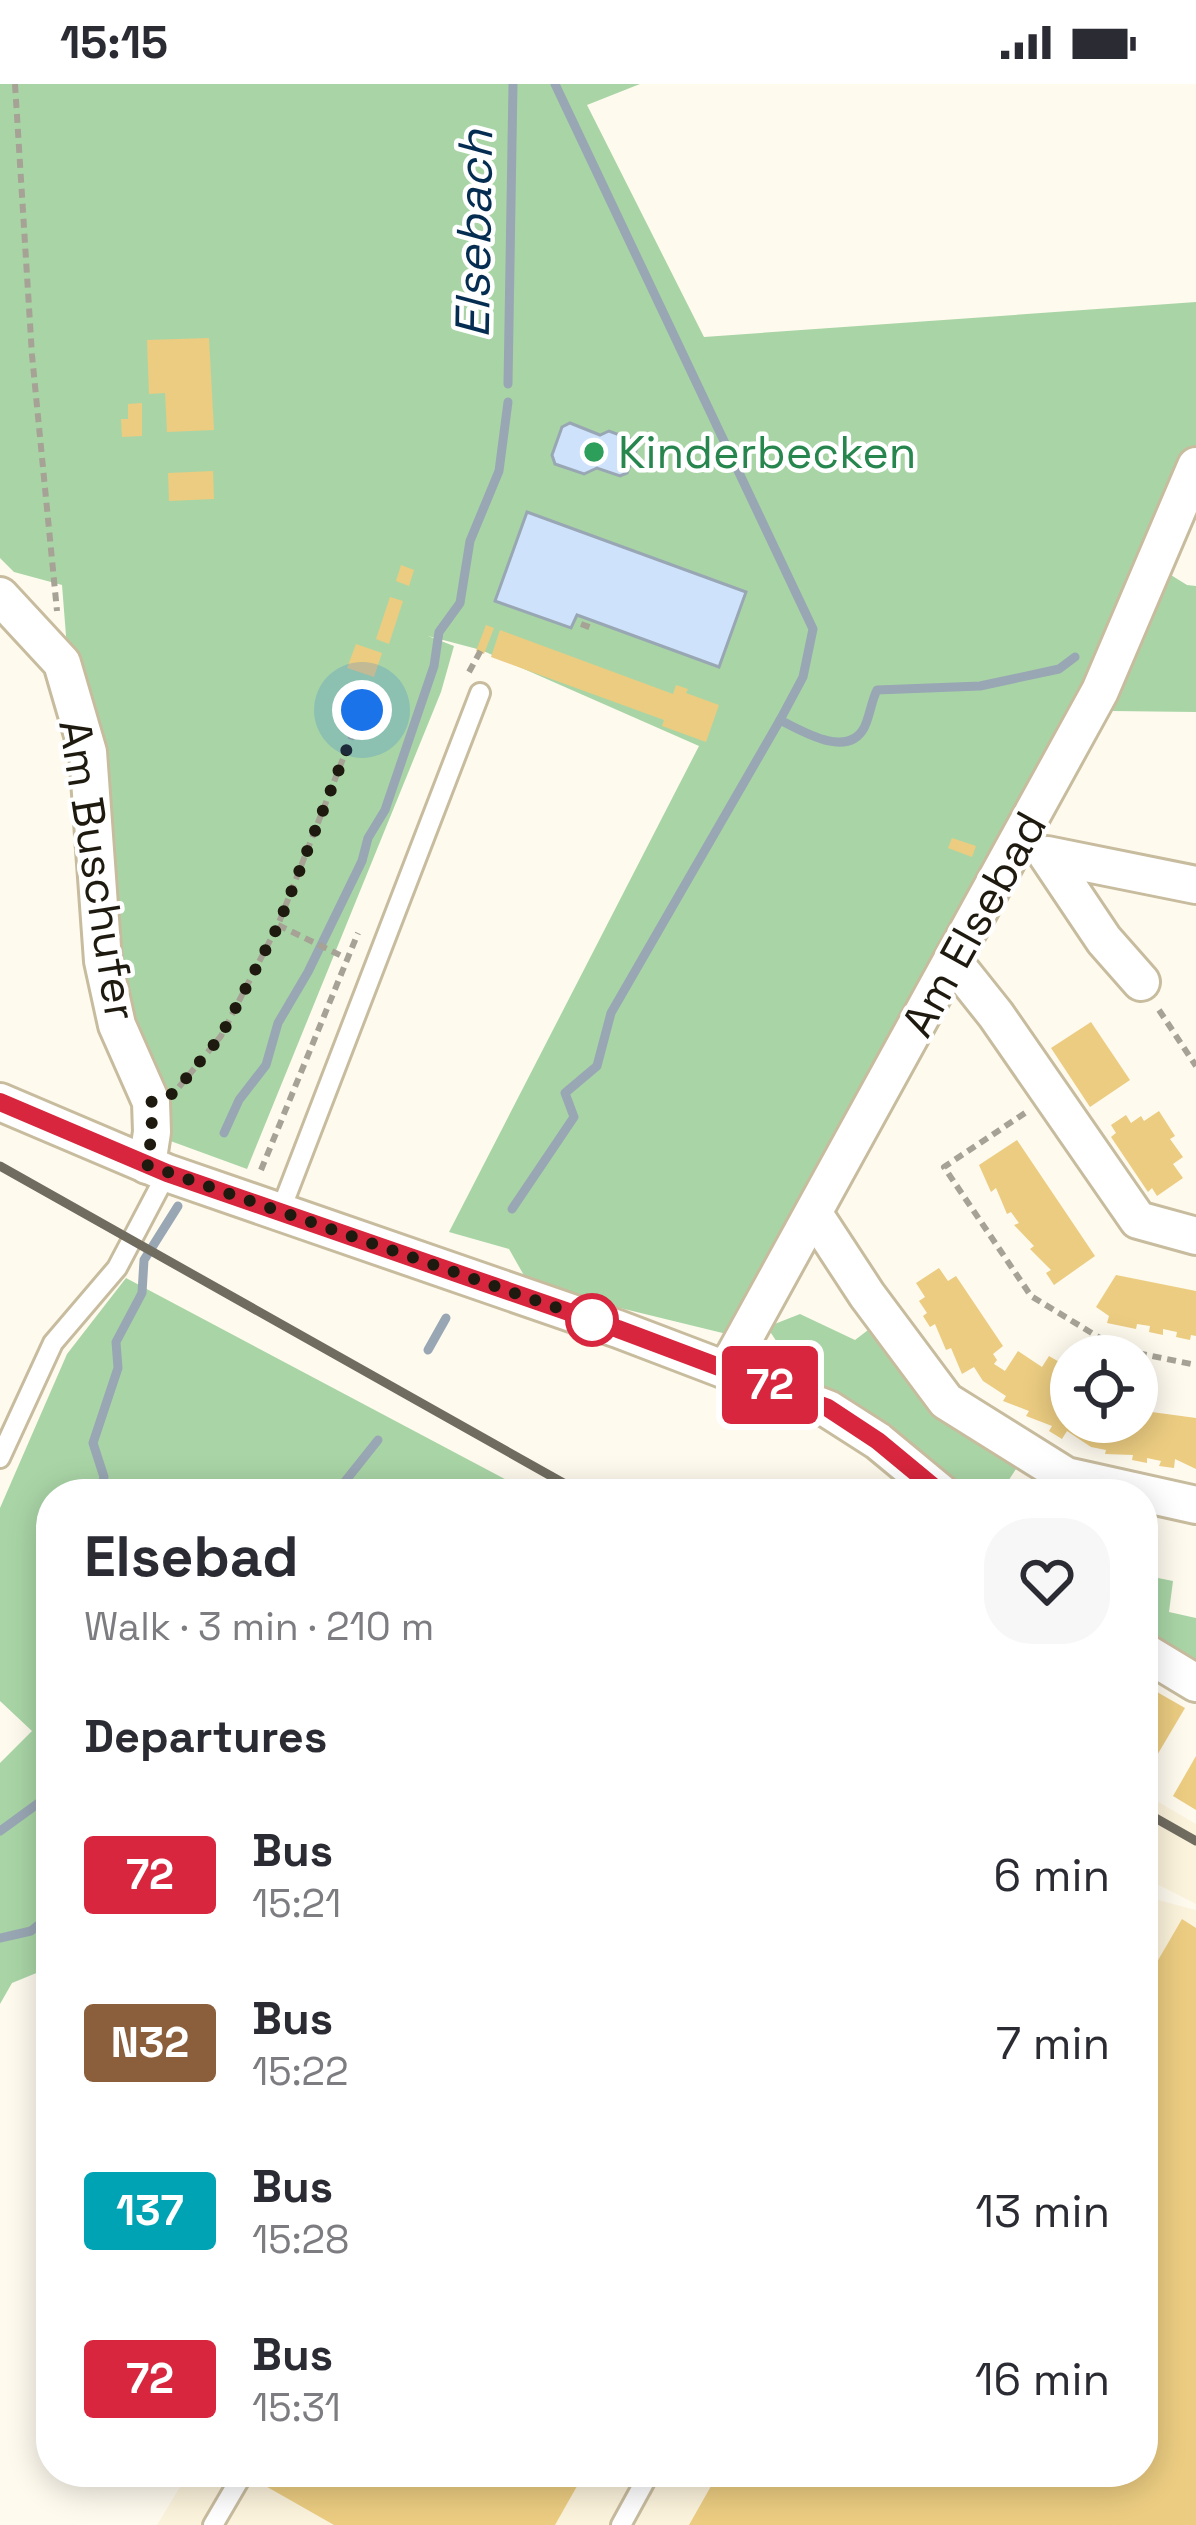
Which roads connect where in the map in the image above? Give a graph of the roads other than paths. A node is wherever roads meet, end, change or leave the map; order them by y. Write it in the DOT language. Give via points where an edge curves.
graph roads {
  1 [pos="1196,466"];
  2 [pos="0,596"];
  3 [pos="480,693"];
  4 [pos="1034,847"];
  5 [pos="1196,885"];
  6 [pos="952,962"];
  7 [pos="1141,982"];
  8 [pos="0,1102"];
  9 [pos="157,1169"];
  10 [pos="280,1213"];
  11 [pos="814,1214"];
  12 [pos="1196,1236"];
  13 [pos="727,1370"];
  14 [pos="0,1458"];
  15 [pos="924,1479"];
  16 [pos="1079,1479"];
  17 [pos="1158,1497"];
  18 [pos="1196,1505"];
  19 [pos="1158,1660"];
  20 [pos="1196,1683"];
  21 [pos="236,2487"];
  22 [pos="642,2487"];
  23 [pos="214,2525"];
  24 [pos="621,2525"];
  1 -- 4 [label="street, Am Elsebad"];
  2 -- 9 [label="street, Am Buschufer" via="62,662 88,752 103,961 117,1025 151,1102"];
  3 -- 10 [label="lane"];
  4 -- 5 [label="street"];
  4 -- 6 [label="street, Am Elsebad"];
  4 -- 7 [label="street"];
  6 -- 11 [label="street, Am Elsebad"];
  6 -- 12 [label="street" via="1138,1220"];
  8 -- 9 [label="street"];
  9 -- 10 [label="street"];
  9 -- 14 [label="lane" via="117,1268 53,1343"];
  10 -- 13 [label="street"];
  11 -- 13 [label="street, Am Elsebad"];
  11 -- 16 [label="street" via="946,1401"];
  13 -- 15 [label="street" via="828,1408"];
  17 -- 18 [label="street"];
  19 -- 20 [label="street"];
  21 -- 23 [label="lane"];
  22 -- 24 [label="lane"];
}
